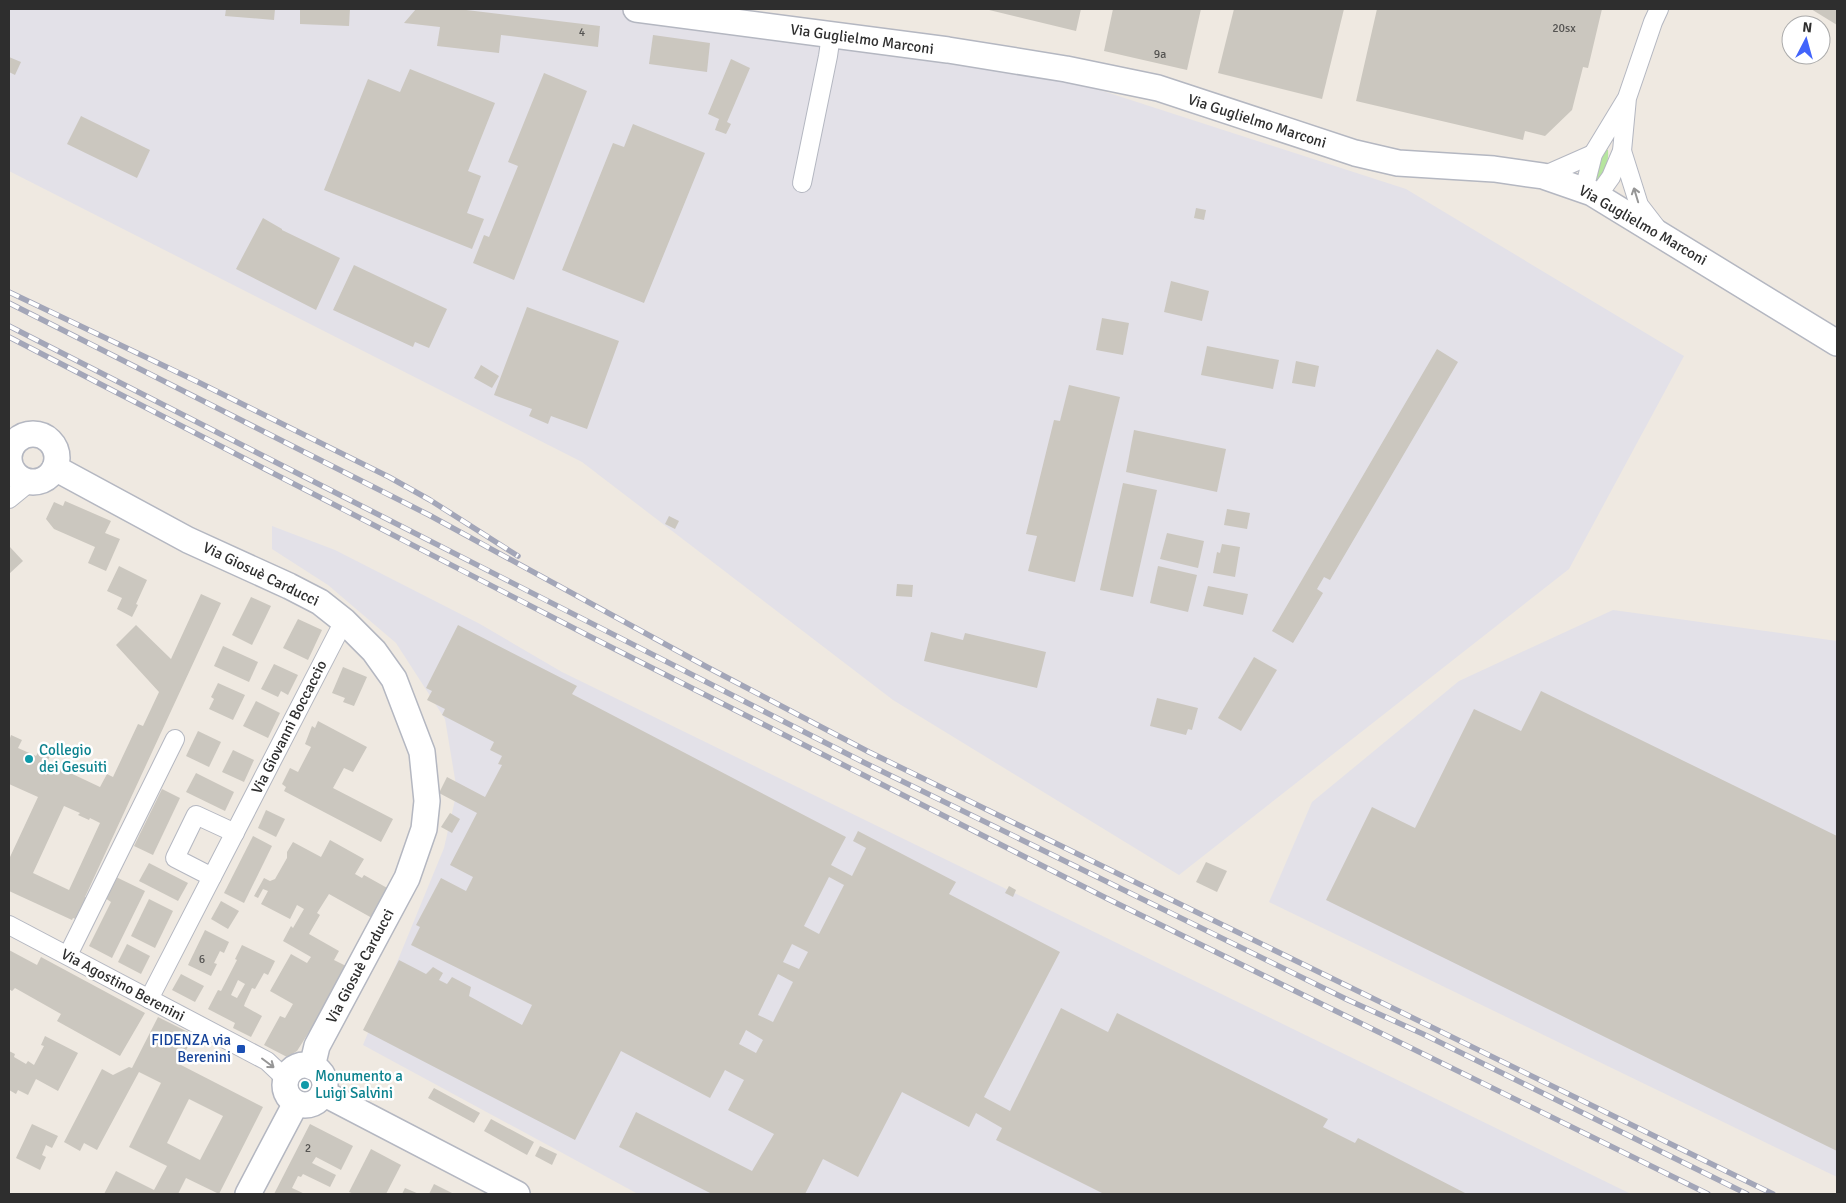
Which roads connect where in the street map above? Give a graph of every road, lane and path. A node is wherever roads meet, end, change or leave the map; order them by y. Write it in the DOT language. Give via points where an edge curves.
graph roads {
  1 [pos="636,9"];
  2 [pos="1659,9"];
  3 [pos="831,35"];
  4 [pos="1627,98"];
  5 [pos="1622,151"];
  6 [pos="1593,154"];
  7 [pos="1543,176"];
  8 [pos="802,183"];
  9 [pos="1592,193"];
  10 [pos="1661,234"];
  11 [pos="1837,343"];
  12 [pos="12,441"];
  13 [pos="55,468"];
  14 [pos="31,482"];
  15 [pos="9,499"];
  16 [pos="344,621"];
  17 [pos="174,739"];
  18 [pos="235,833"];
  19 [pos="212,877"];
  20 [pos="9,925"];
  21 [pos="68,955"];
  22 [pos="149,999"];
  23 [pos="312,1066"];
  24 [pos="286,1079"];
  25 [pos="323,1093"];
  26 [pos="296,1103"];
  27 [pos="248,1194"];
  28 [pos="517,1194"];
  1 -- 3 [label="street, Via Guglielmo Marconi"];
  2 -- 4 [label="street"];
  3 -- 7 [label="street, Via Guglielmo Marconi" via="1056,67 1158,88 1355,153 1398,163 1494,169"];
  3 -- 8 [label="street"];
  4 -- 5 [label="street"];
  4 -- 6 [label="street"];
  5 -- 9 [label="street" via="1601,192"];
  10 -- 5 [label="street, one-way" via="1639,205"];
  6 -- 7 [label="street"];
  6 -- 9 [label="street" via="1586,182"];
  7 -- 9 [label="street, Via Guglielmo Marconi"];
  9 -- 10 [label="street, Via Guglielmo Marconi"];
  10 -- 11 [label="street, Via Guglielmo Marconi"];
  12 -- 13 [label="street" via="29,434 44,436 55,447"];
  12 -- 14 [label="street" via="10,463 18,476"];
  13 -- 14 [label="street" via="45,478"];
  13 -- 16 [label="street, Via Giosuè Carducci" via="188,540 312,598"];
  14 -- 15 [label="street"];
  16 -- 18 [label="street, Via Giovanni Boccaccio"];
  16 -- 23 [label="street, Via Giosuè Carducci" via="374,651 394,679 422,752 427,800 424,829 407,878 317,1046"];
  17 -- 21 [label="street"];
  18 -- 19 [label="street, Via Giovanni Boccaccio"];
  18 -- 19 [label="street" via="196,815 175,858"];
  19 -- 22 [label="street, Via Giovanni Boccaccio"];
  20 -- 21 [label="street, Via Agostino Berenini"];
  21 -- 22 [label="street, Via Agostino Berenini"];
  22 -- 24 [label="street, Via Agostino Berenini, one-way" via="267,1061"];
  23 -- 24 [label="street" via="299,1066 288,1073"];
  23 -- 25 [label="street" via="324,1080"];
  24 -- 26 [label="street" via="288,1095"];
  25 -- 26 [label="street" via="312,1104"];
  25 -- 28 [label="street"];
  26 -- 27 [label="street"];
}
